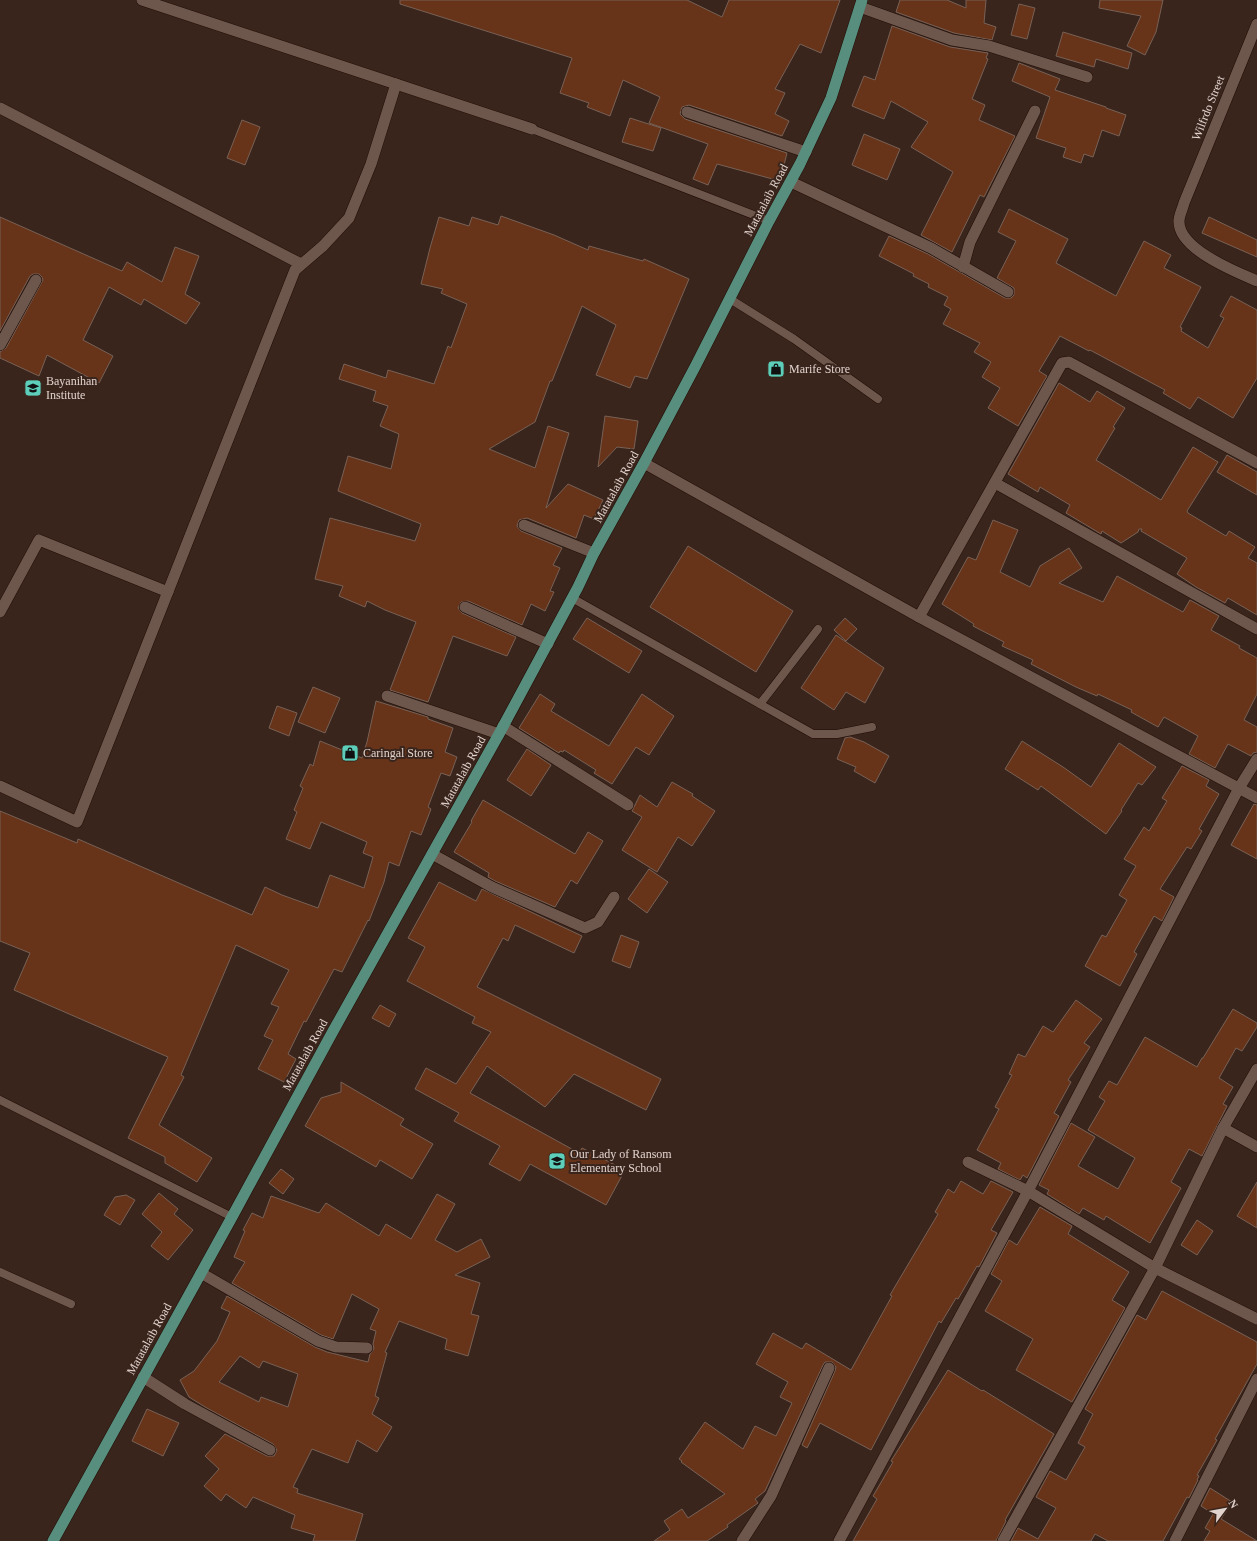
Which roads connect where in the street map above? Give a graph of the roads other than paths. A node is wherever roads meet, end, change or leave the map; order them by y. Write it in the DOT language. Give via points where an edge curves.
graph roads {
  1 [pos="142,0"];
  2 [pos="861,3"];
  3 [pos="1257,24"];
  4 [pos="1087,77"];
  5 [pos="396,84"];
  6 [pos="0,108"];
  7 [pos="1035,110"];
  8 [pos="687,112"];
  9 [pos="532,129"];
  10 [pos="806,152"];
  11 [pos="791,182"];
  12 [pos="769,220"];
  13 [pos="301,264"];
  14 [pos="963,266"];
  15 [pos="36,280"];
  16 [pos="1257,281"];
  17 [pos="1008,292"];
  18 [pos="730,299"];
  19 [pos="0,345"];
  20 [pos="878,399"];
  21 [pos="644,463"];
  22 [pos="1257,463"];
  23 [pos="996,483"];
  24 [pos="524,525"];
  25 [pos="594,553"];
  26 [pos="168,592"];
  27 [pos="572,598"];
  28 [pos="465,607"];
  29 [pos="0,612"];
  30 [pos="919,617"];
  31 [pos="818,629"];
  32 [pos="1257,629"];
  33 [pos="548,644"];
  34 [pos="387,696"];
  35 [pos="760,704"];
  36 [pos="872,726"];
  37 [pos="501,730"];
  38 [pos="1257,759"];
  39 [pos="0,786"];
  40 [pos="1239,788"];
  41 [pos="1257,798"];
  42 [pos="628,805"];
  43 [pos="432,854"];
  44 [pos="614,897"];
  45 [pos="1257,1069"];
  46 [pos="0,1100"];
  47 [pos="1224,1128"];
  48 [pos="1257,1147"];
  49 [pos="968,1162"];
  50 [pos="1028,1191"];
  51 [pos="232,1218"];
  52 [pos="1155,1268"];
  53 [pos="0,1272"];
  54 [pos="201,1273"];
  55 [pos="71,1304"];
  56 [pos="1257,1319"];
  57 [pos="367,1348"];
  58 [pos="829,1368"];
  59 [pos="143,1377"];
  60 [pos="1257,1379"];
  61 [pos="270,1450"];
  62 [pos="52,1541"];
  63 [pos="742,1541"];
  64 [pos="839,1541"];
  65 [pos="1003,1541"];
  66 [pos="1175,1541"];
  1 -- 5 [label="street"];
  2 -- 4 [label="street" via="952,40 989,46"];
  2 -- 10 [label="main road, Matatalaib Road" via="831,98"];
  3 -- 16 [label="street, Wilfrdo Street" via="1179,221 1182,232 1190,244 1232,271"];
  5 -- 9 [label="street"];
  5 -- 13 [label="street" via="371,164 349,218 323,246"];
  6 -- 13 [label="street"];
  7 -- 14 [label="street" via="970,242"];
  8 -- 10 [label="street"];
  9 -- 12 [label="lane"];
  10 -- 11 [label="main road, Matatalaib Road"];
  11 -- 12 [label="main road, Matatalaib Road"];
  11 -- 14 [label="street" via="931,248"];
  12 -- 18 [label="main road, Matatalaib Road"];
  13 -- 26 [label="street" via="295,270"];
  14 -- 17 [label="street"];
  15 -- 19 [label="street"];
  18 -- 20 [label="lane" via="794,339"];
  18 -- 21 [label="main road, Matatalaib Road"];
  21 -- 25 [label="main road, Matatalaib Road"];
  21 -- 30 [label="street"];
  22 -- 23 [label="street" via="1069,362 1064,362 1060,364"];
  23 -- 30 [label="street"];
  23 -- 32 [label="street"];
  24 -- 25 [label="street"];
  25 -- 27 [label="main road, Matatalaib Road"];
  26 -- 29 [label="street" via="39,540"];
  26 -- 39 [label="street" via="76,822"];
  27 -- 33 [label="main road, Matatalaib Road"];
  27 -- 35 [label="lane"];
  28 -- 33 [label="street"];
  30 -- 40 [label="street"];
  31 -- 35 [label="lane"];
  33 -- 37 [label="main road, Matatalaib Road"];
  34 -- 37 [label="street"];
  35 -- 36 [label="lane" via="813,734 837,734"];
  37 -- 42 [label="street"];
  37 -- 43 [label="main road, Matatalaib Road"];
  38 -- 40 [label="street"];
  40 -- 41 [label="street"];
  40 -- 50 [label="street"];
  43 -- 44 [label="street" via="492,887 585,928 598,922"];
  43 -- 51 [label="main road, Matatalaib Road"];
  45 -- 47 [label="street"];
  46 -- 51 [label="lane"];
  47 -- 48 [label="street"];
  47 -- 52 [label="street"];
  49 -- 50 [label="street"];
  50 -- 52 [label="street"];
  50 -- 64 [label="street"];
  51 -- 54 [label="main road, Matatalaib Road"];
  52 -- 56 [label="street"];
  52 -- 65 [label="street"];
  53 -- 55 [label="lane"];
  54 -- 57 [label="street" via="318,1341 336,1347"];
  54 -- 59 [label="main road, Matatalaib Road"];
  58 -- 63 [label="street" via="771,1496"];
  59 -- 61 [label="street" via="185,1404"];
  59 -- 62 [label="main road, Matatalaib Road"];
  60 -- 66 [label="street"];
}
